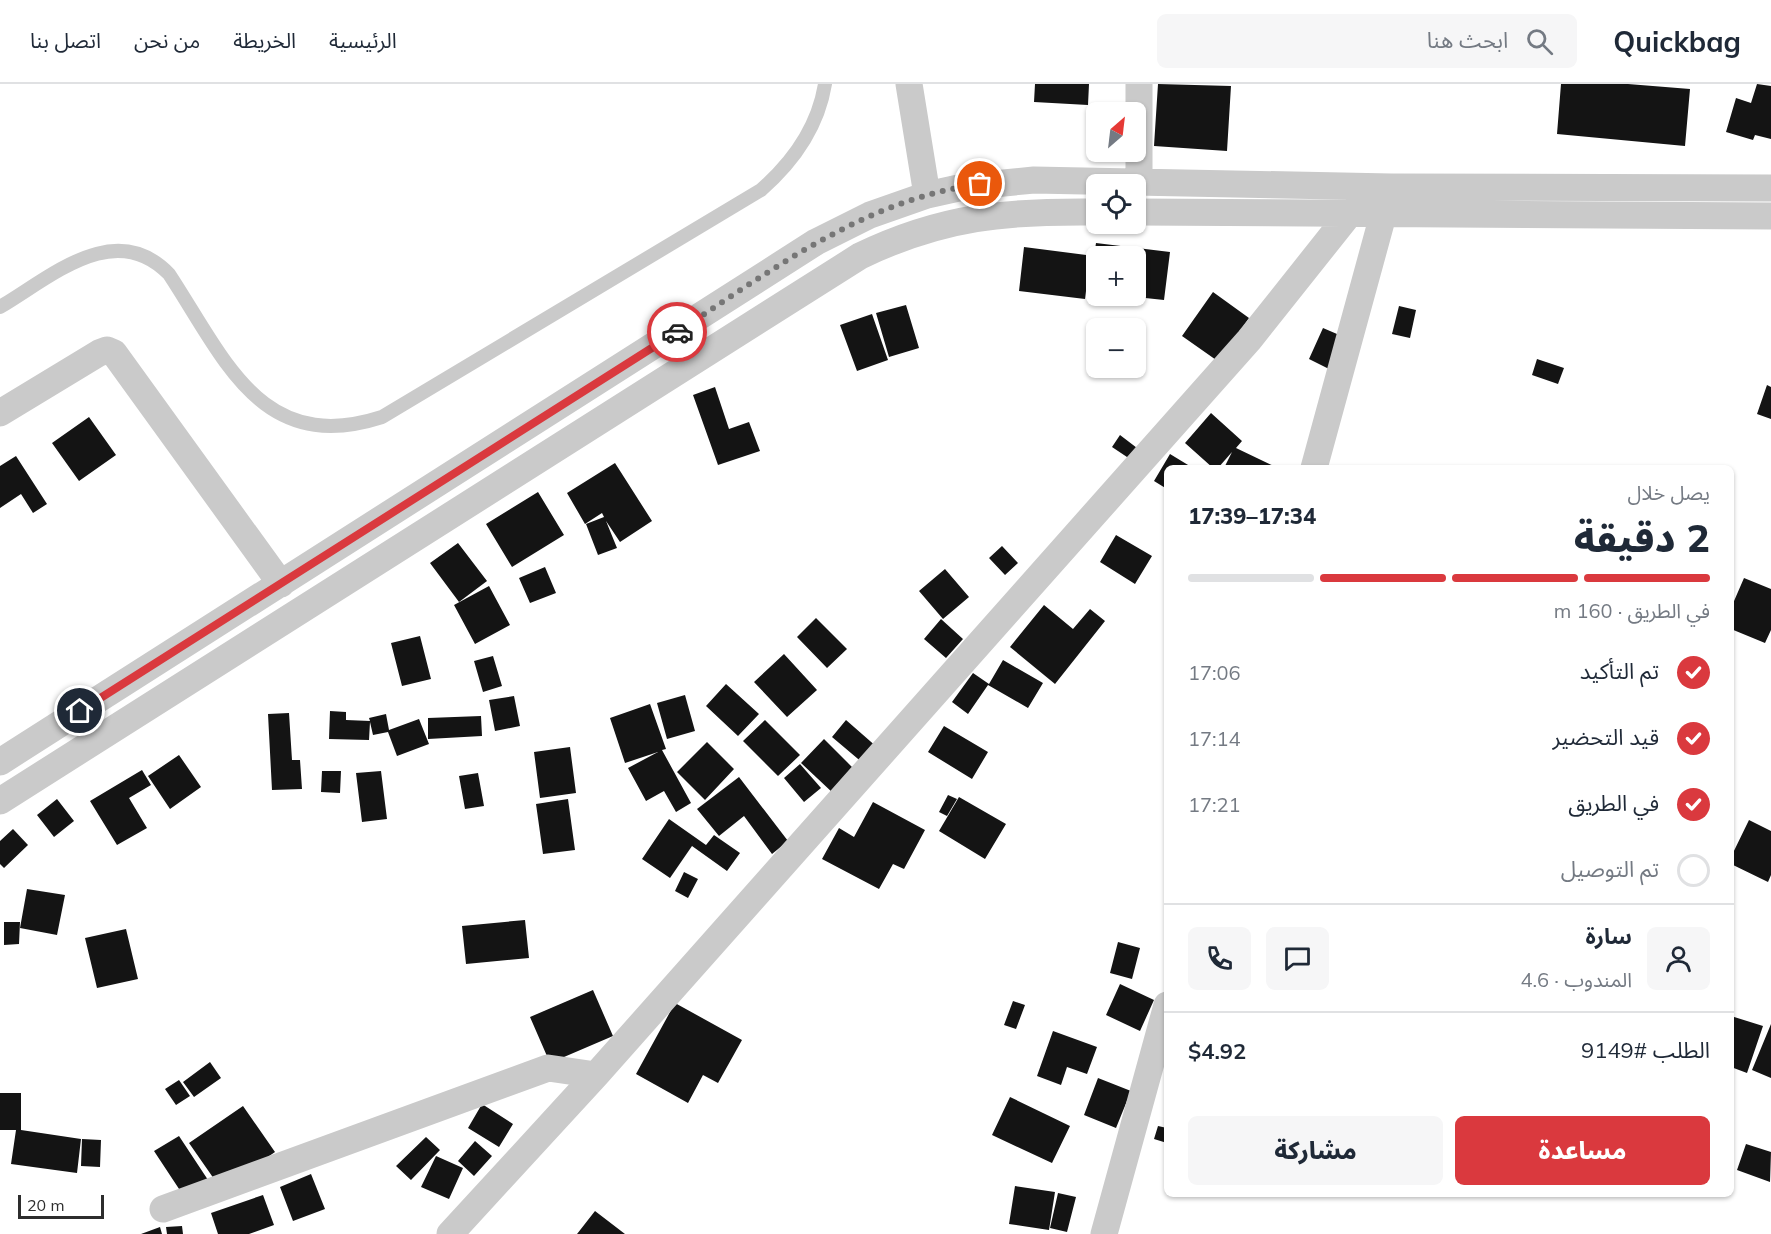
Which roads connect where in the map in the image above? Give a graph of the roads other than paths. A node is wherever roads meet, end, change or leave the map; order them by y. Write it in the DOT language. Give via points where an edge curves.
graph roads {
  1 [pos="825,84"];
  2 [pos="909,84"];
  3 [pos="1139,84"];
  4 [pos="1139,174"];
  5 [pos="1146,180"];
  6 [pos="1086,181"];
  7 [pos="1391,187"];
  8 [pos="1771,188"];
  9 [pos="927,195"];
  10 [pos="1086,212"];
  11 [pos="1146,212"];
  12 [pos="1350,213"];
  13 [pos="1384,215"];
  14 [pos="1771,216"];
  15 [pos="0,307"];
  16 [pos="0,413"];
  17 [pos="1315,465"];
  18 [pos="281,584"];
  19 [pos="0,762"];
  20 [pos="0,801"];
  21 [pos="1164,1016"];
  22 [pos="596,1075"];
  23 [pos="163,1209"];
  24 [pos="450,1234"];
  25 [pos="1104,1234"];
  1 -- 15 [label="lane" via="819,110 801,146 761,190 382,417 361,424 339,427 305,423 272,411 253,397 169,274 135,252 95,253"];
  2 -- 9 [label="street"];
  3 -- 4 [label="street"];
  5 -- 7 [label="street"];
  6 -- 9 [label="street" via="998,182"];
  7 -- 8 [label="street"];
  7 -- 13 [label="street"];
  9 -- 18 [label="street" via="870,215 816,243"];
  10 -- 20 [label="street" via="1024,212 974,218 916,232 860,256"];
  11 -- 12 [label="street"];
  12 -- 13 [label="street"];
  12 -- 22 [label="street" via="1249,340"];
  13 -- 14 [label="street"];
  13 -- 17 [label="street"];
  16 -- 18 [label="street" via="104,351 114,353"];
  18 -- 19 [label="street"];
  21 -- 25 [label="street"];
  22 -- 23 [label="street" via="548,1068"];
  22 -- 24 [label="street"];
}
